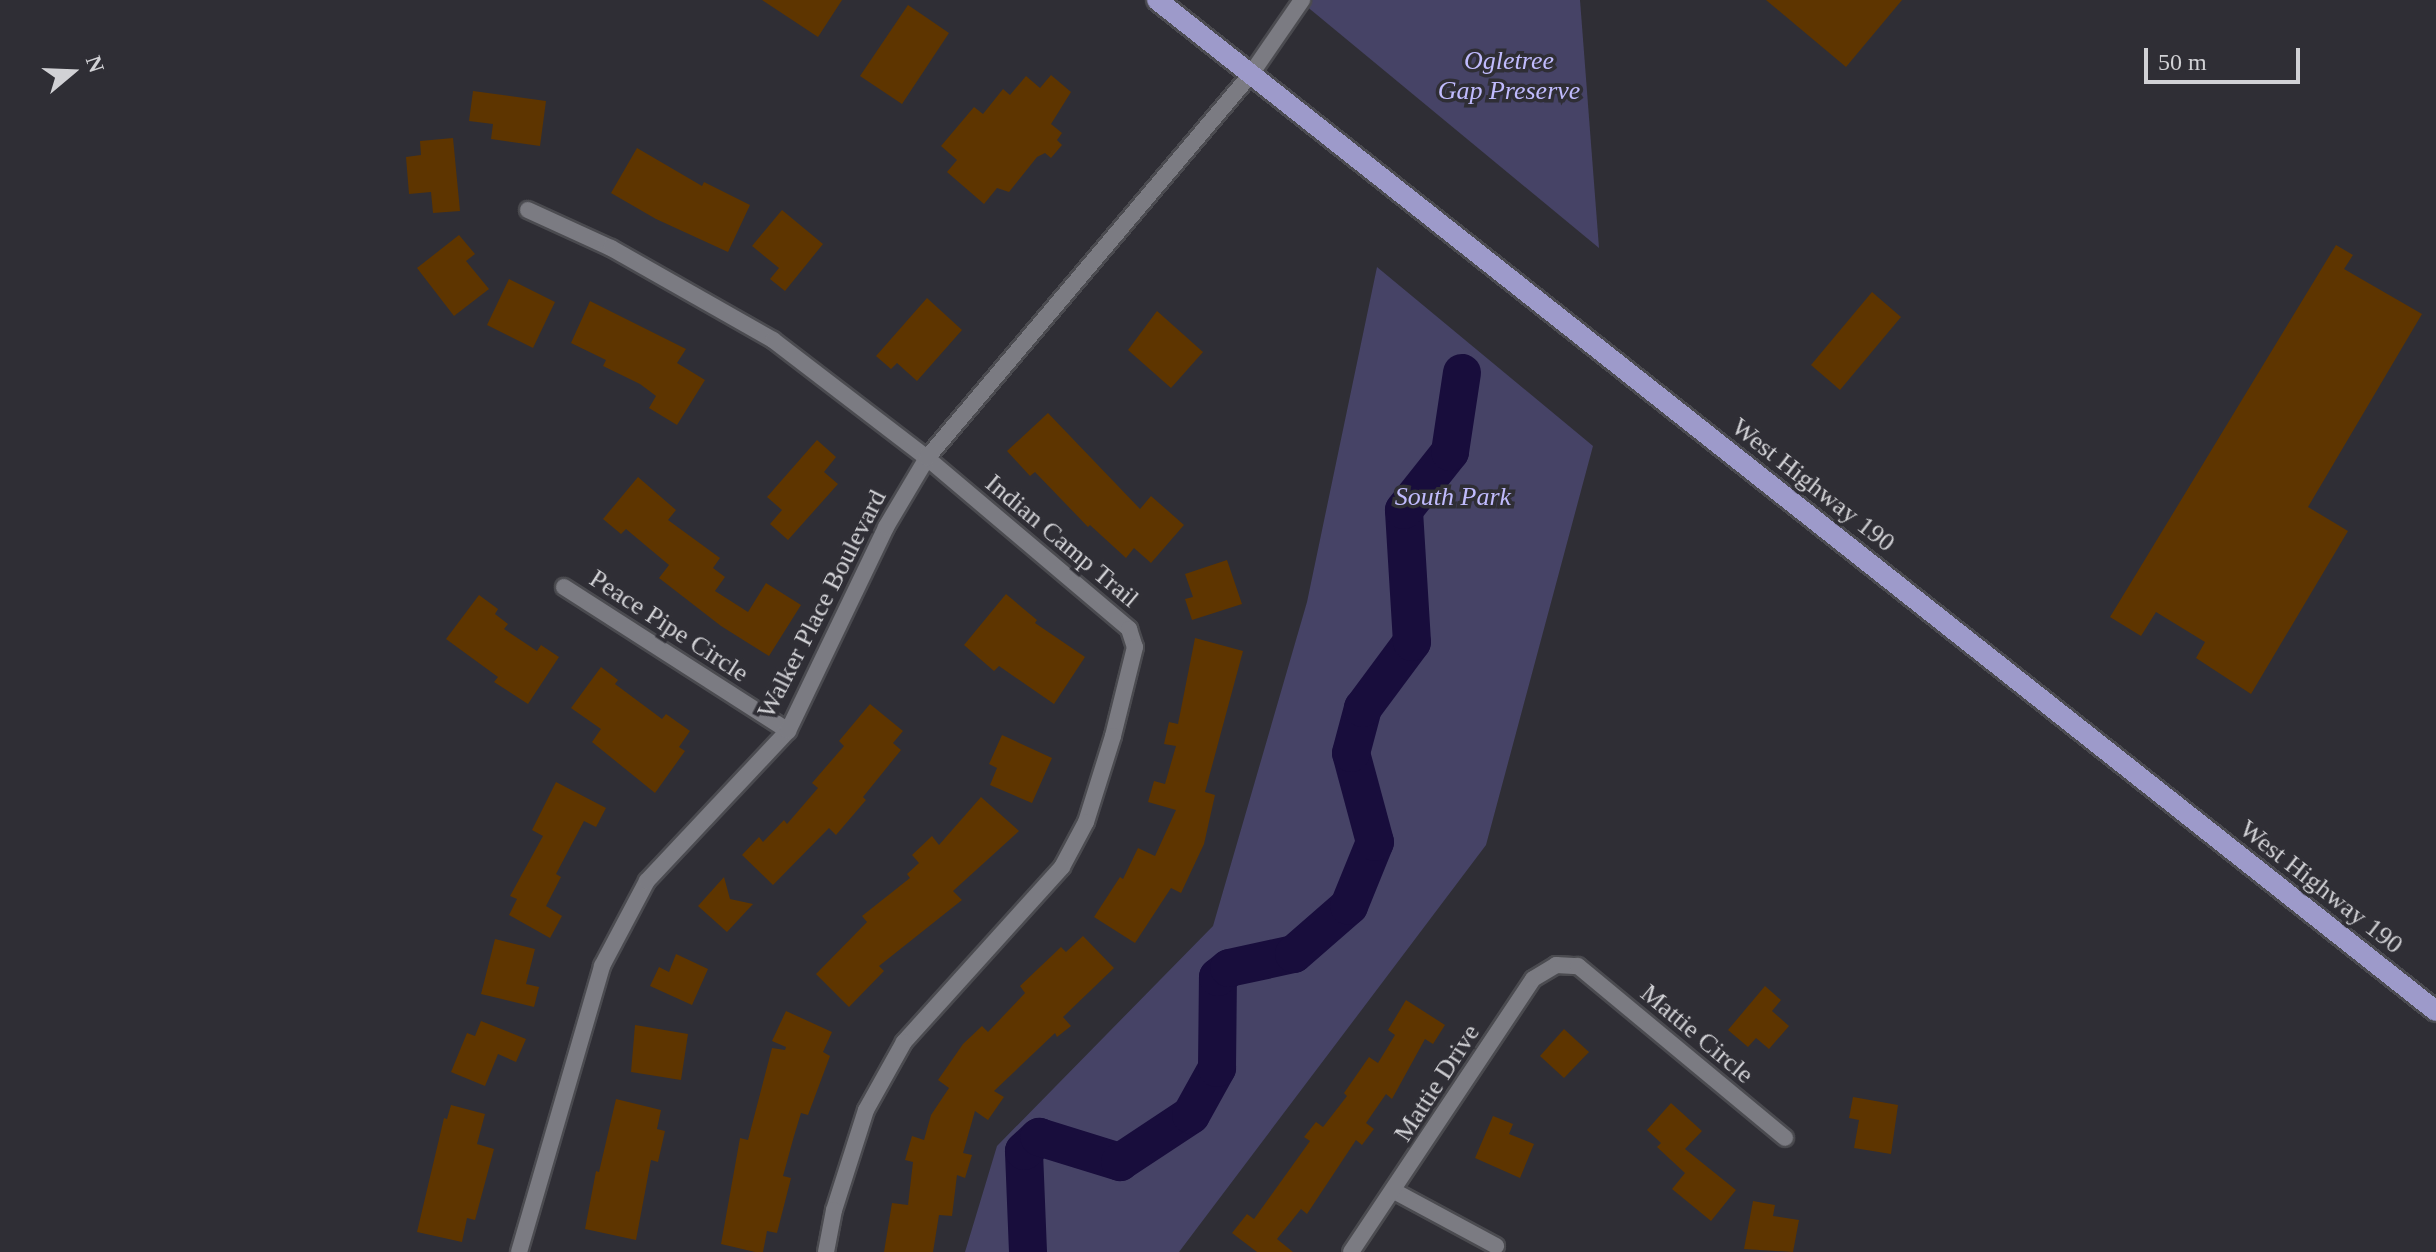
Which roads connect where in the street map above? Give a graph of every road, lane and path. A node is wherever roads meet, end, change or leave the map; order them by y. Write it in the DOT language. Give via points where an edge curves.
graph roads {
  1 [pos="1157,0"];
  2 [pos="1302,0"];
  3 [pos="1251,74"];
  4 [pos="528,210"];
  5 [pos="927,458"];
  6 [pos="564,587"];
  7 [pos="788,731"];
  8 [pos="1578,966"];
  9 [pos="2436,1011"];
  10 [pos="1785,1138"];
  11 [pos="1394,1191"];
  12 [pos="1496,1246"];
  13 [pos="519,1252"];
  14 [pos="826,1252"];
  15 [pos="1351,1252"];
  1 -- 3 [label="main road, West Highway 190"];
  2 -- 3 [label="street, Walker Place Boulevard"];
  3 -- 5 [label="street, Walker Place Boulevard"];
  3 -- 9 [label="main road, West Highway 190"];
  4 -- 5 [label="street, Indian Camp Trail" via="611,248 773,340"];
  5 -- 7 [label="street, Walker Place Boulevard" via="886,527"];
  5 -- 14 [label="street, Indian Camp Trail" via="1129,629 1135,647 1086,822 1062,867 904,1042 866,1110"];
  6 -- 7 [label="street, Peace Pipe Circle"];
  7 -- 13 [label="street, Walker Place Boulevard" via="647,881 602,966"];
  8 -- 10 [label="street, Mattie Circle"];
  8 -- 11 [label="street, Mattie Drive" via="1556,965 1533,979"];
  11 -- 12 [label="street"];
  11 -- 15 [label="street, Mattie Drive"];
}
